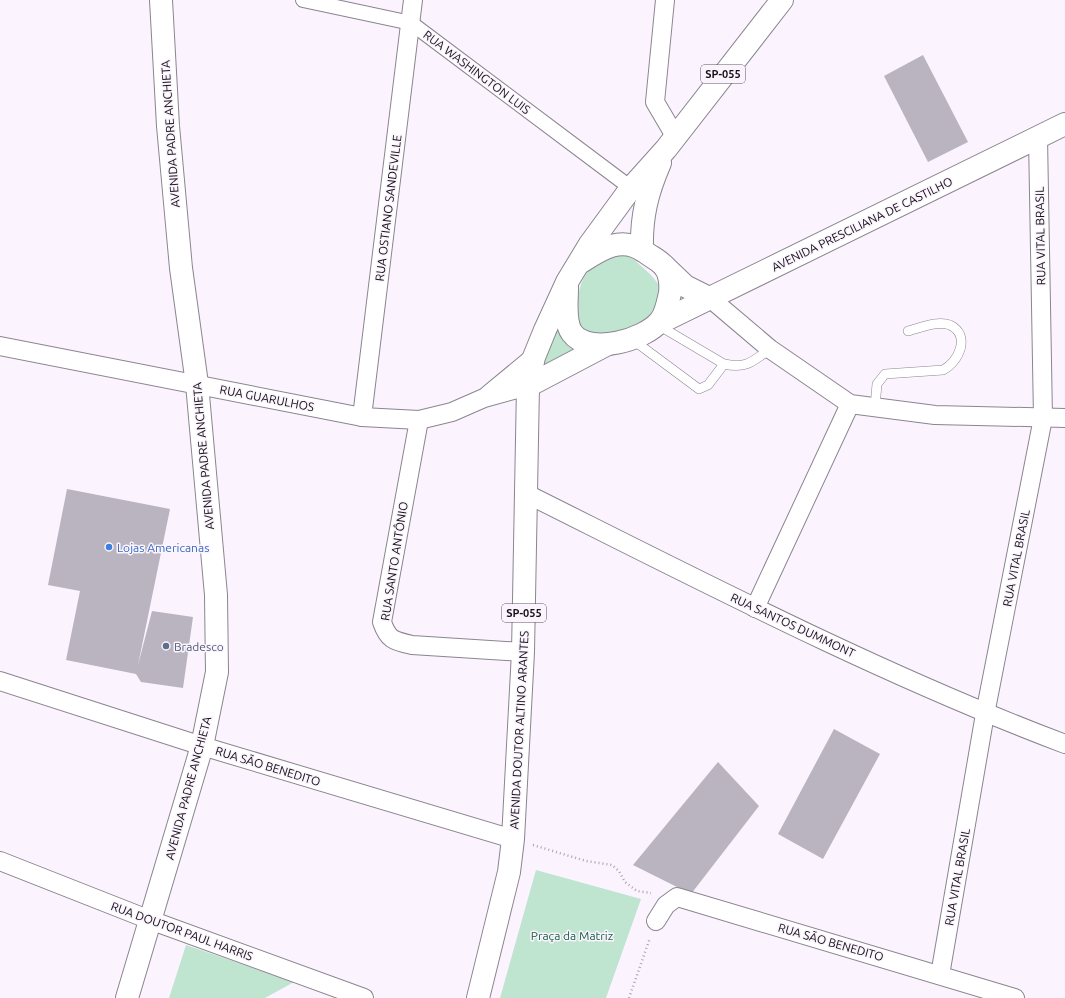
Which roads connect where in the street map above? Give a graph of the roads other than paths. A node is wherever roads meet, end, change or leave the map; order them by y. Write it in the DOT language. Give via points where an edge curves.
graph roads {
  1 [pos="161,0"];
  2 [pos="304,0"];
  3 [pos="413,0"];
  4 [pos="665,0"];
  5 [pos="782,0"];
  6 [pos="411,23"];
  7 [pos="1065,124"];
  8 [pos="1038,137"];
  9 [pos="670,143"];
  10 [pos="631,188"];
  11 [pos="642,250"];
  12 [pos="578,264"];
  13 [pos="664,266"];
  14 [pos="567,282"];
  15 [pos="710,299"];
  16 [pos="658,323"];
  17 [pos="908,331"];
  18 [pos="630,338"];
  19 [pos="606,345"];
  20 [pos="0,346"];
  21 [pos="770,350"];
  22 [pos="534,357"];
  23 [pos="724,364"];
  24 [pos="197,384"];
  25 [pos="528,386"];
  26 [pos="484,398"];
  27 [pos="850,404"];
  28 [pos="874,407"];
  29 [pos="362,417"];
  30 [pos="1043,418"];
  31 [pos="1065,418"];
  32 [pos="418,420"];
  33 [pos="527,494"];
  34 [pos="755,608"];
  35 [pos="523,652"];
  36 [pos="0,681"];
  37 [pos="985,714"];
  38 [pos="1065,744"];
  39 [pos="202,746"];
  40 [pos="513,839"];
  41 [pos="0,860"];
  42 [pos="150,920"];
  43 [pos="656,921"];
  44 [pos="940,974"];
  45 [pos="127,998"];
  46 [pos="364,998"];
  47 [pos="478,998"];
  48 [pos="1015,998"];
  1 -- 24 [label="main road, AVENIDA PADRE ANCHIETA" via="168,126 181,268"];
  2 -- 6 [label="street, RUA WASHINGTON LUIS"];
  3 -- 6 [label="street, RUA OSTIANO SANDEVILLE"];
  4 -- 9 [label="street" via="655,102"];
  5 -- 9 [label="main road, SP-055"];
  6 -- 10 [label="street, RUA WASHINGTON LUIS"];
  6 -- 29 [label="street, RUA OSTIANO SANDEVILLE"];
  7 -- 8 [label="main road, AVENIDA PRESCILIANA DE CASTILHO"];
  8 -- 15 [label="main road, AVENIDA PRESCILIANA DE CASTILHO"];
  8 -- 30 [label="street, RUA VITAL BRASIL"];
  9 -- 10 [label="main road, SP-055"];
  9 -- 11 [label="main road, SP-055" via="651,183 641,227"];
  10 -- 12 [label="main road, SP-055"];
  11 -- 12 [label="main road, SP-055" via="626,244 617,244 606,247"];
  11 -- 13 [label="main road, SP-055"];
  12 -- 14 [label="main road, SP-055"];
  13 -- 15 [label="main road" via="685,286"];
  13 -- 16 [label="main road" via="670,280 670,288 668,301"];
  14 -- 19 [label="main road" via="567,313 572,333 586,344"];
  14 -- 22 [label="main road, SP-055"];
  15 -- 16 [label="main road, AVENIDA PRESCILIANA DE CASTILHO"];
  15 -- 21 [label="street"];
  16 -- 18 [label="main road" via="642,334"];
  16 -- 23 [label="lane"];
  17 -- 28 [label="lane" via="938,323 951,326 960,336 958,358 950,367 943,370 885,374 877,384"];
  18 -- 19 [label="main road"];
  18 -- 23 [label="lane" via="699,389 708,385"];
  19 -- 25 [label="main road"];
  20 -- 24 [label="street, RUA GUARULHOS"];
  21 -- 23 [label="lane" via="742,367"];
  21 -- 27 [label="street"];
  22 -- 25 [label="main road, SP-055"];
  22 -- 26 [label="street"];
  24 -- 29 [label="street, RUA GUARULHOS"];
  24 -- 39 [label="main road, AVENIDA PADRE ANCHIETA" via="216,595 217,672"];
  25 -- 26 [label="street"];
  25 -- 33 [label="main road, AVENIDA DOUTOR ALTINO ARANTES / SP-055"];
  26 -- 32 [label="street, RUA GUARULHOS" via="452,412"];
  27 -- 28 [label="street"];
  27 -- 34 [label="street"];
  28 -- 30 [label="street" via="935,415"];
  29 -- 32 [label="street, RUA GUARULHOS"];
  30 -- 31 [label="street"];
  30 -- 37 [label="street, RUA VITAL BRASIL"];
  32 -- 35 [label="street, RUA SANTO ANTÔNIO" via="382,622 386,633 394,641 412,645"];
  33 -- 34 [label="street, RUA SANTOS DUMMONT"];
  33 -- 35 [label="main road, AVENIDA DOUTOR ALTINO ARANTES / SP-055"];
  34 -- 37 [label="street, RUA SANTOS DUMMONT"];
  35 -- 40 [label="main road, AVENIDA DOUTOR ALTINO ARANTES / SP-055"];
  36 -- 39 [label="street, RUA SÃO BENEDITO"];
  37 -- 38 [label="street, RUA SANTOS DUMMONT"];
  37 -- 44 [label="street, RUA VITAL BRASIL"];
  39 -- 40 [label="street, RUA SÃO BENEDITO"];
  39 -- 42 [label="main road, AVENIDA PADRE ANCHIETA"];
  40 -- 47 [label="main road, AVENIDA DOUTOR ALTINO ARANTES / SP-055" via="509,872"];
  41 -- 42 [label="street, RUA DOUTOR PAUL HARRIS"];
  42 -- 45 [label="main road, AVENIDA PADRE ANCHIETA"];
  42 -- 46 [label="street, RUA DOUTOR PAUL HARRIS"];
  43 -- 44 [label="street, RUA SÃO BENEDITO" via="666,905 677,897"];
  44 -- 48 [label="street, RUA SÃO BENEDITO"];
}
